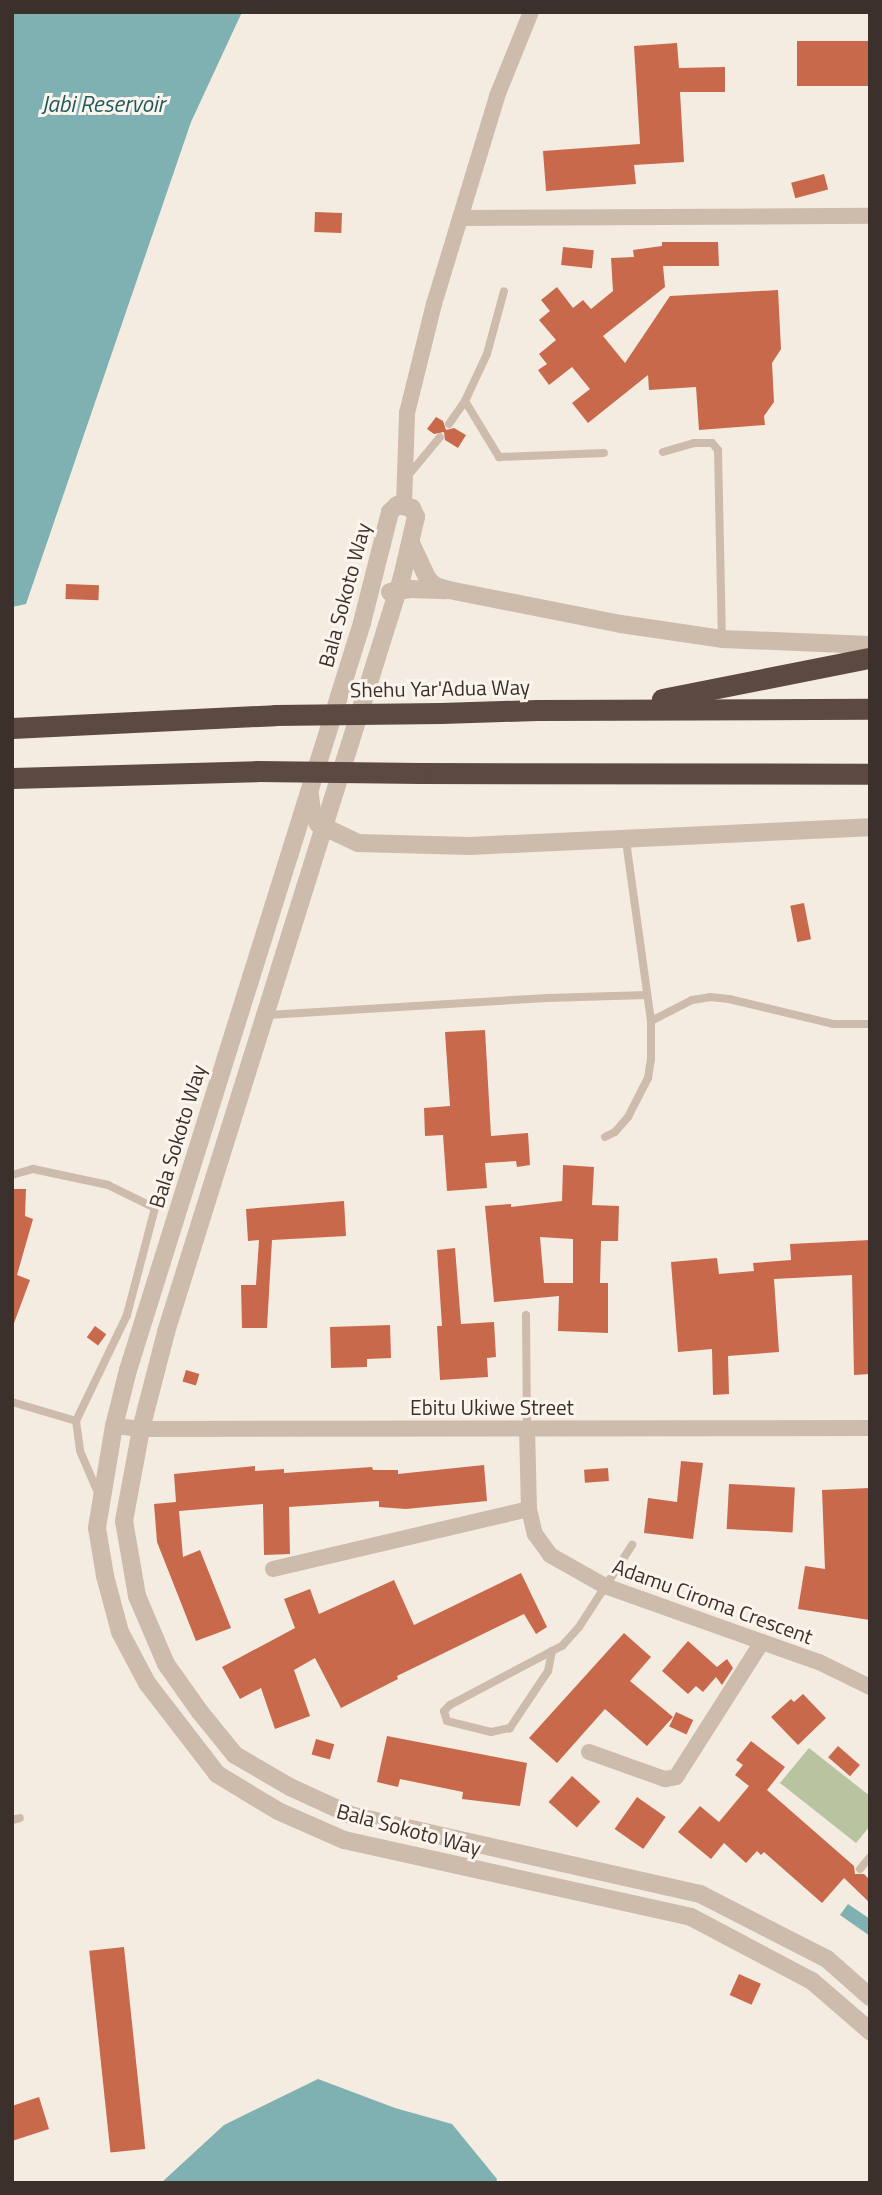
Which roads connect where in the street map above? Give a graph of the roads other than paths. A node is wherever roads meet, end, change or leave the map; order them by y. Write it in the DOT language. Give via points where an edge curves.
graph roads {
  1 [pos="531,12"];
  2 [pos="870,216"];
  3 [pos="460,218"];
  4 [pos="504,291"];
  5 [pos="465,401"];
  6 [pos="449,424"];
  7 [pos="440,437"];
  8 [pos="663,452"];
  9 [pos="604,453"];
  10 [pos="404,480"];
  11 [pos="404,505"];
  12 [pos="411,543"];
  13 [pos="398,590"];
  14 [pos="449,590"];
  15 [pos="362,623"];
  16 [pos="722,639"];
  17 [pos="870,645"];
  18 [pos="870,658"];
  19 [pos="870,709"];
  20 [pos="537,710"];
  21 [pos="12,728"];
  22 [pos="735,774"];
  23 [pos="870,774"];
  24 [pos="12,778"];
  25 [pos="870,782"];
  26 [pos="310,788"];
  27 [pos="870,827"];
  28 [pos="325,830"];
  29 [pos="626,838"];
  30 [pos="358,843"];
  31 [pos="313,863"];
  32 [pos="648,995"];
  33 [pos="268,1015"];
  34 [pos="651,1021"];
  35 [pos="870,1024"];
  36 [pos="605,1137"];
  37 [pos="12,1175"];
  38 [pos="155,1208"];
  39 [pos="177,1212"];
  40 [pos="526,1315"];
  41 [pos="12,1402"];
  42 [pos="76,1421"];
  43 [pos="114,1426"];
  44 [pos="527,1428"];
  45 [pos="870,1428"];
  46 [pos="141,1429"];
  47 [pos="102,1501"];
  48 [pos="529,1509"];
  49 [pos="632,1545"];
  50 [pos="273,1569"];
  51 [pos="605,1586"];
  52 [pos="762,1642"];
  53 [pos="552,1651"];
  54 [pos="870,1687"];
  55 [pos="589,1752"];
  56 [pos="870,1857"];
  57 [pos="860,1869"];
  58 [pos="870,1997"];
  59 [pos="870,2031"];
  1 -- 3 [label="street" via="496,96"];
  2 -- 3 [label="street"];
  3 -- 10 [label="street" via="407,413"];
  4 -- 5 [label="lane" via="487,354"];
  5 -- 6 [label="lane"];
  5 -- 9 [label="lane" via="499,457"];
  7 -- 10 [label="lane"];
  8 -- 16 [label="lane" via="694,443 712,443 718,450"];
  10 -- 11 [label="street"];
  11 -- 12 [label="street, Bala Sokoto Way" via="412,508 416,517"];
  11 -- 15 [label="street, Bala Sokoto Way" via="390,512"];
  12 -- 13 [label="street, Bala Sokoto Way"];
  12 -- 14 [label="street" via="428,579"];
  13 -- 14 [label="street"];
  13 -- 15 [label="street" via="370,606"];
  13 -- 28 [label="street, Bala Sokoto Way"];
  14 -- 16 [label="street"];
  15 -- 26 [label="street, Bala Sokoto Way"];
  16 -- 17 [label="street"];
  18 -- 20 [label="highway" via="670,698"];
  19 -- 20 [label="highway, Shehu Yar'Adua Way"];
  20 -- 21 [label="highway, Shehu Yar'Adua Way, bridge" via="275,715"];
  22 -- 23 [label="highway"];
  22 -- 24 [label="highway, bridge" via="257,771"];
  22 -- 25 [label="highway"];
  26 -- 28 [label="street" via="312,811"];
  26 -- 39 [label="street, Bala Sokoto Way"];
  27 -- 29 [label="street"];
  28 -- 30 [label="street"];
  28 -- 31 [label="street, Bala Sokoto Way"];
  29 -- 30 [label="street" via="470,846"];
  29 -- 32 [label="lane"];
  30 -- 31 [label="street" via="326,852"];
  31 -- 33 [label="street, Bala Sokoto Way"];
  32 -- 33 [label="lane"];
  32 -- 34 [label="lane"];
  33 -- 46 [label="street, Bala Sokoto Way" via="166,1332"];
  34 -- 35 [label="lane" via="692,1000 710,997 833,1024"];
  34 -- 36 [label="lane" via="648,1078 628,1117"];
  37 -- 38 [label="lane" via="33,1169 108,1185"];
  38 -- 39 [label="lane"];
  38 -- 42 [label="lane" via="127,1315"];
  39 -- 43 [label="street, Bala Sokoto Way"];
  40 -- 44 [label="lane"];
  41 -- 42 [label="lane"];
  42 -- 47 [label="lane" via="80,1451"];
  43 -- 46 [label="street, Ebitu Ukiwe Street"];
  43 -- 47 [label="street, Bala Sokoto Way"];
  44 -- 45 [label="street, Ebitu Ukiwe Street"];
  44 -- 46 [label="street, Ebitu Ukiwe Street"];
  44 -- 48 [label="street, Adamu Ciroma Crescent"];
  46 -- 58 [label="street, Bala Sokoto Way" via="124,1521 137,1596 166,1664 234,1755 353,1816 700,1894 827,1959"];
  47 -- 59 [label="street, Bala Sokoto Way" via="97,1528 120,1632 147,1683 217,1774 278,1811 344,1840 691,1917 812,1981"];
  48 -- 50 [label="street"];
  48 -- 51 [label="street, Adamu Ciroma Crescent" via="535,1534 550,1555"];
  49 -- 51 [label="lane"];
  51 -- 52 [label="street, Adamu Ciroma Crescent"];
  51 -- 53 [label="lane" via="572,1637"];
  52 -- 54 [label="street, Adamu Ciroma Crescent"];
  52 -- 55 [label="street" via="676,1777 665,1779"];
  53 -- 53 [label="lane" via="450,1705 444,1711 447,1721 491,1732 510,1728 548,1671"];
  56 -- 57 [label="lane"];
}
